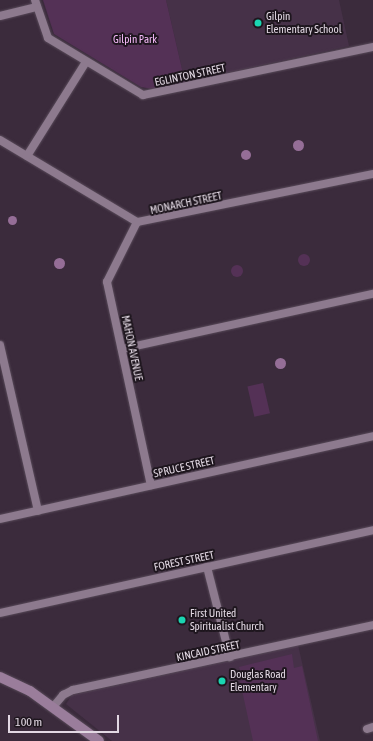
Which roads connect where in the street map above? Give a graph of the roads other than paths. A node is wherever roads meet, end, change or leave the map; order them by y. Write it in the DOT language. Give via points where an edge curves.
graph roads {
  1 [pos="36,4"];
  2 [pos="0,16"];
  3 [pos="373,47"];
  4 [pos="86,62"];
  5 [pos="0,140"];
  6 [pos="27,156"];
  7 [pos="373,174"];
  8 [pos="137,222"];
  9 [pos="373,294"];
  10 [pos="0,345"];
  11 [pos="122,349"];
  12 [pos="373,436"];
  13 [pos="151,485"];
  14 [pos="38,511"];
  15 [pos="0,519"];
  16 [pos="373,530"];
  17 [pos="207,567"];
  18 [pos="0,613"];
  19 [pos="373,625"];
  20 [pos="230,657"];
  21 [pos="0,677"];
  22 [pos="53,707"];
  23 [pos="99,741"];
  1 -- 2 [label="street, EGLINTON STREET"];
  1 -- 4 [label="street, EGLINTON STREET" via="46,36"];
  3 -- 4 [label="street, EGLINTON STREET" via="148,95"];
  4 -- 6 [label="street"];
  5 -- 6 [label="street, MONARCH STREET"];
  6 -- 8 [label="street, MONARCH STREET"];
  7 -- 8 [label="street, MONARCH STREET"];
  8 -- 11 [label="street, MAHON AVENUE" via="107,282"];
  9 -- 11 [label="street"];
  10 -- 14 [label="street"];
  11 -- 13 [label="street, MAHON AVENUE"];
  12 -- 13 [label="street, SPRUCE STREET"];
  13 -- 14 [label="street, SPRUCE STREET"];
  14 -- 15 [label="street, SPRUCE STREET"];
  16 -- 17 [label="street, FOREST STREET"];
  17 -- 18 [label="street, FOREST STREET"];
  17 -- 20 [label="street"];
  19 -- 20 [label="street, KINCAID STREET"];
  20 -- 22 [label="street, KINCAID STREET" via="70,691"];
  21 -- 22 [label="main road" via="30,691"];
  22 -- 23 [label="main road"];
}
